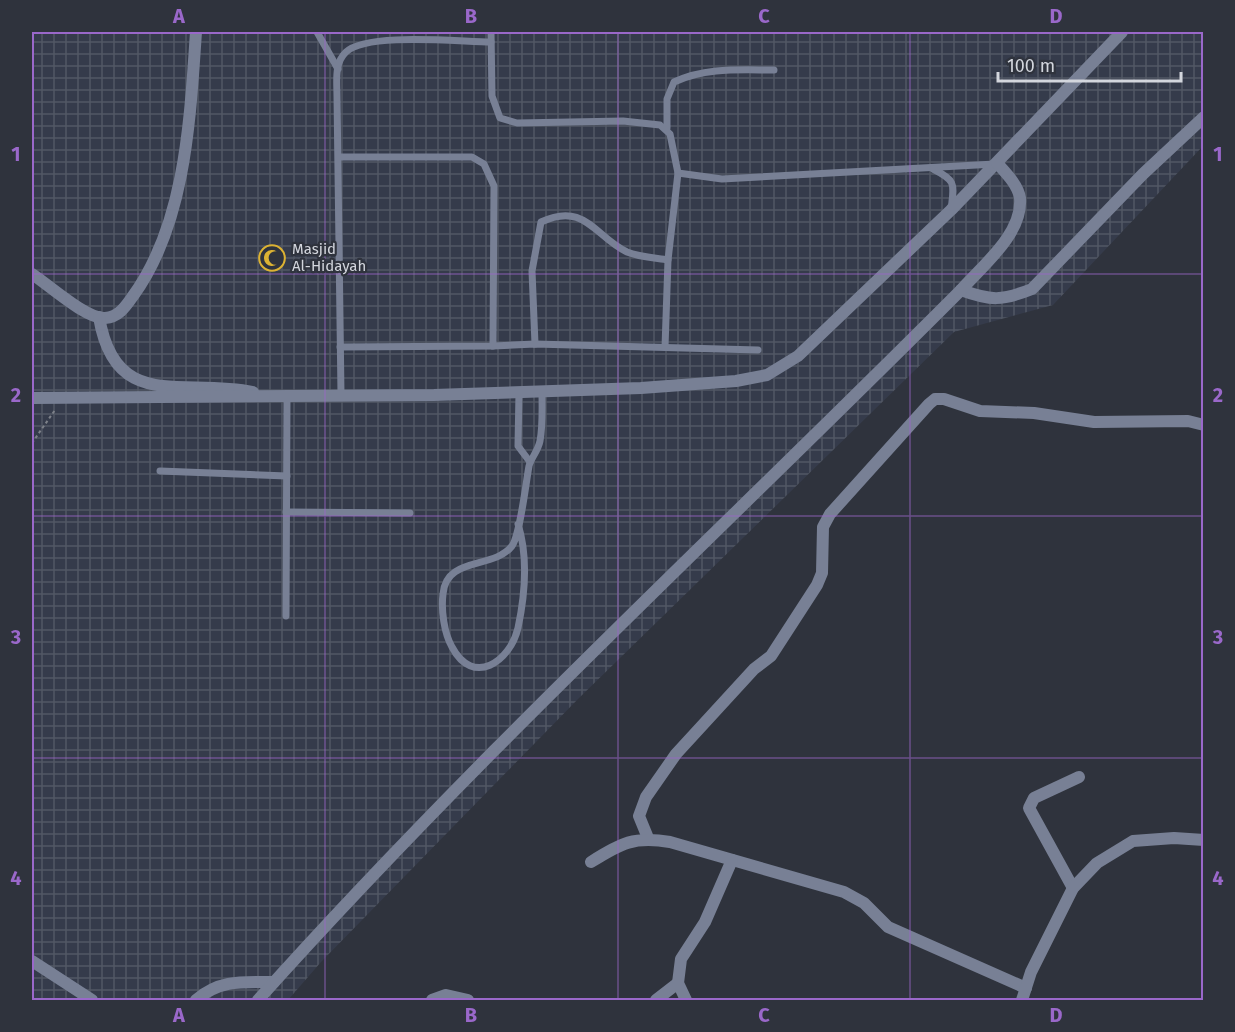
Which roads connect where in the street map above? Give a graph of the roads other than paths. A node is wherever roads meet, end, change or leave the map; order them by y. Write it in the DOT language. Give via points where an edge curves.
graph roads {
  1 [pos="196,32"];
  2 [pos="317,32"];
  3 [pos="491,32"];
  4 [pos="1122,32"];
  5 [pos="491,42"];
  6 [pos="338,69"];
  7 [pos="774,70"];
  8 [pos="1203,117"];
  9 [pos="667,128"];
  10 [pos="339,157"];
  11 [pos="998,164"];
  12 [pos="931,168"];
  13 [pos="678,172"];
  14 [pos="951,210"];
  15 [pos="668,260"];
  16 [pos="32,274"];
  17 [pos="961,290"];
  18 [pos="99,317"];
  19 [pos="535,344"];
  20 [pos="493,346"];
  21 [pos="340,347"];
  22 [pos="664,347"];
  23 [pos="758,350"];
  24 [pos="542,391"];
  25 [pos="519,392"];
  26 [pos="341,394"];
  27 [pos="263,397"];
  28 [pos="287,397"];
  29 [pos="32,399"];
  30 [pos="1203,425"];
  31 [pos="530,462"];
  32 [pos="160,471"];
  33 [pos="287,476"];
  34 [pos="286,512"];
  35 [pos="410,513"];
  36 [pos="518,524"];
  37 [pos="286,616"];
  38 [pos="1079,777"];
  39 [pos="648,838"];
  40 [pos="1203,840"];
  41 [pos="732,860"];
  42 [pos="591,862"];
  43 [pos="1073,888"];
  44 [pos="32,961"];
  45 [pos="274,982"];
  46 [pos="678,983"];
  47 [pos="1024,994"];
  48 [pos="92,1000"];
  49 [pos="196,1000"];
  50 [pos="258,1000"];
  51 [pos="432,1000"];
  52 [pos="468,1000"];
  53 [pos="656,1000"];
  54 [pos="686,1000"];
  1 -- 18 [label="street" via="191,98 171,213 140,288 121,312"];
  2 -- 6 [label="lane"];
  3 -- 5 [label="lane"];
  4 -- 11 [label="street"];
  5 -- 6 [label="lane" via="374,41 348,50"];
  5 -- 9 [label="lane" via="494,108 506,121 623,121"];
  6 -- 10 [label="lane"];
  7 -- 9 [label="lane" via="715,70 674,82 667,99"];
  8 -- 17 [label="street" via="1032,289 1007,298 986,299"];
  9 -- 13 [label="lane"];
  10 -- 20 [label="lane" via="458,156 477,158 484,164 494,186"];
  10 -- 21 [label="lane"];
  11 -- 12 [label="lane"];
  11 -- 14 [label="street"];
  11 -- 17 [label="street" via="1020,197 1017,219 1009,236"];
  12 -- 13 [label="lane" via="722,179"];
  12 -- 14 [label="lane" via="953,182"];
  13 -- 15 [label="lane"];
  14 -- 24 [label="street" via="798,356 767,375 641,388"];
  15 -- 19 [label="lane" via="627,252 601,230 571,216 555,215 541,222 532,271"];
  15 -- 22 [label="lane"];
  16 -- 18 [label="street" via="85,312"];
  17 -- 45 [label="street" via="480,766"];
  18 -- 27 [label="street" via="110,354 132,379 159,385 243,390"];
  19 -- 20 [label="lane"];
  19 -- 22 [label="lane"];
  20 -- 21 [label="lane"];
  21 -- 26 [label="lane"];
  22 -- 23 [label="lane"];
  24 -- 25 [label="street"];
  24 -- 31 [label="lane" via="540,443"];
  25 -- 26 [label="street"];
  25 -- 31 [label="lane" via="518,446"];
  26 -- 28 [label="street"];
  27 -- 28 [label="street"];
  27 -- 29 [label="street"];
  28 -- 33 [label="lane"];
  30 -- 39 [label="street" via="1188,421 1069,421 1034,413 980,411 935,399 830,514 823,527 822,573 817,585 781,642 676,754 646,796 639,816"];
  31 -- 36 [label="lane"];
  32 -- 33 [label="lane"];
  33 -- 34 [label="lane"];
  34 -- 35 [label="lane"];
  34 -- 37 [label="lane"];
  36 -- 36 [label="lane" via="515,541 507,551 454,571 444,584 442,605 447,636 459,657 475,667 499,662 511,647 518,628 525,557"];
  38 -- 43 [label="street" via="1034,798 1029,808"];
  39 -- 41 [label="street"];
  39 -- 42 [label="street" via="618,845"];
  40 -- 43 [label="street" via="1133,841 1097,863"];
  41 -- 46 [label="street" via="705,922 681,959"];
  41 -- 47 [label="street" via="854,895 888,927"];
  43 -- 47 [label="street"];
  44 -- 48 [label="street"];
  45 -- 49 [label="street" via="222,984"];
  45 -- 50 [label="street"];
  46 -- 53 [label="street"];
  46 -- 54 [label="street"];
  51 -- 52 [label="street" via="446,995"];
}
